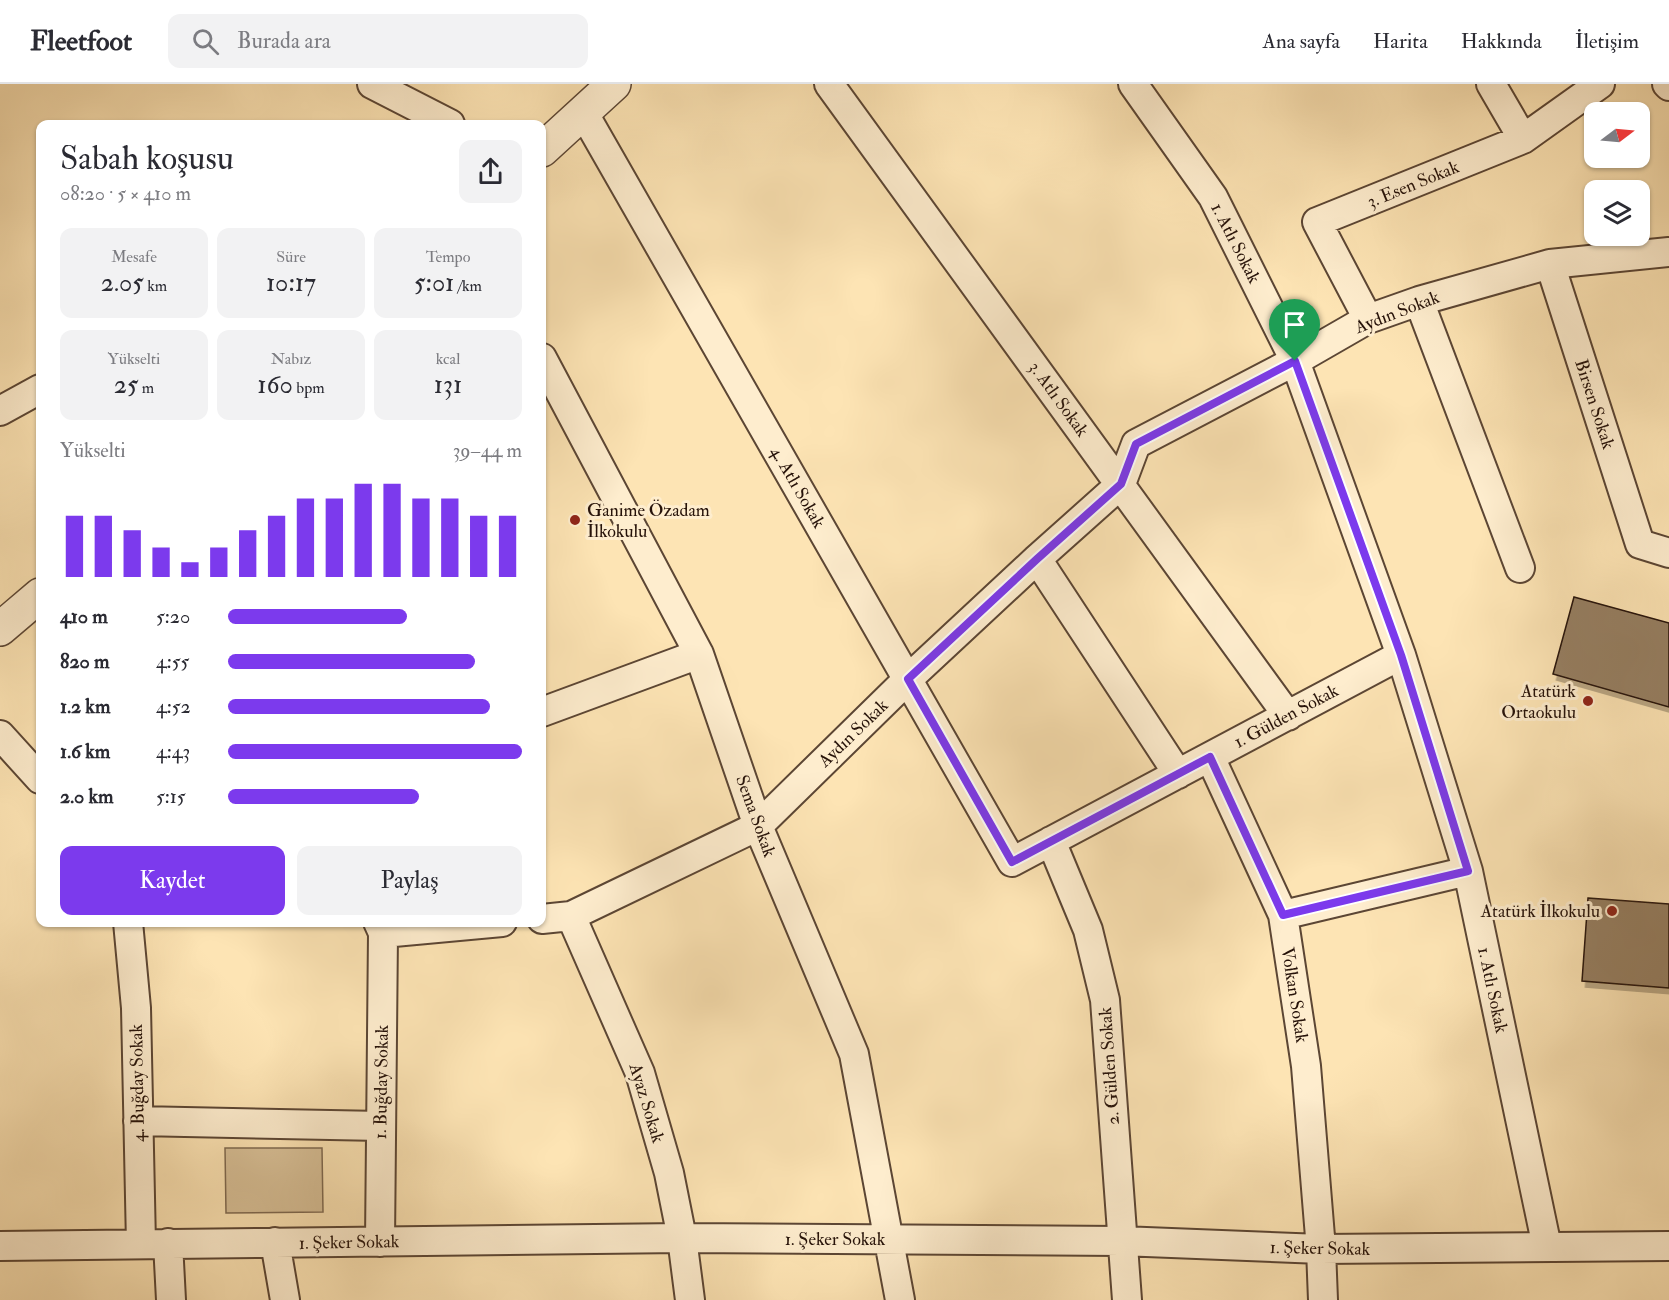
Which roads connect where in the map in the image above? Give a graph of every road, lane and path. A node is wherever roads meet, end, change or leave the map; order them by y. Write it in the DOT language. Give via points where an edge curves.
graph roads {
  1 [pos="372,84"];
  2 [pos="614,84"];
  3 [pos="829,84"];
  4 [pos="1132,84"];
  5 [pos="1491,84"];
  6 [pos="1600,84"];
  7 [pos="583,112"];
  8 [pos="442,120"];
  9 [pos="1523,139"];
  10 [pos="546,146"];
  11 [pos="1669,252"];
  12 [pos="1550,264"];
  13 [pos="1419,301"];
  14 [pos="1368,319"];
  15 [pos="1295,361"];
  16 [pos="546,366"];
  17 [pos="36,391"];
  18 [pos="0,411"];
  19 [pos="1121,484"];
  20 [pos="1669,553"];
  21 [pos="1037,559"];
  22 [pos="1520,568"];
  23 [pos="36,598"];
  24 [pos="0,629"];
  25 [pos="699,654"];
  26 [pos="1401,655"];
  27 [pos="908,679"];
  28 [pos="546,711"];
  29 [pos="1288,716"];
  30 [pos="0,735"];
  31 [pos="1210,757"];
  32 [pos="36,774"];
  33 [pos="1178,774"];
  34 [pos="758,826"];
  35 [pos="1051,841"];
  36 [pos="1012,862"];
  37 [pos="1468,871"];
  38 [pos="1283,915"];
  39 [pos="571,916"];
  40 [pos="546,919"];
  41 [pos="128,927"];
  42 [pos="400,927"];
  43 [pos="380,928"];
  44 [pos="138,1121"];
  45 [pos="381,1126"];
  46 [pos="682,1238"];
  47 [pos="890,1240"];
  48 [pos="1121,1241"];
  49 [pos="275,1242"];
  50 [pos="380,1242"];
  51 [pos="168,1243"];
  52 [pos="141,1244"];
  53 [pos="0,1246"];
  54 [pos="1669,1246"];
  55 [pos="1547,1247"];
  56 [pos="1321,1249"];
  57 [pos="171,1300"];
  58 [pos="285,1300"];
  59 [pos="690,1300"];
  60 [pos="900,1300"];
  61 [pos="1127,1300"];
  62 [pos="1323,1300"];
  1 -- 8 [label="street"];
  2 -- 7 [label="street"];
  3 -- 19 [label="street, 3. Atlı Sokak"];
  4 -- 15 [label="street, 1. Atlı Sokak" via="1213,197"];
  5 -- 9 [label="street"];
  6 -- 9 [label="street, 3. Esen Sokak"];
  7 -- 10 [label="street"];
  7 -- 27 [label="street, 4. Atlı Sokak"];
  9 -- 14 [label="street, 3. Esen Sokak" via="1317,222"];
  11 -- 12 [label="street, Aydın Sokak"];
  12 -- 13 [label="street, Aydın Sokak"];
  12 -- 20 [label="street, Birsen Sokak" via="1640,544"];
  13 -- 14 [label="street, Aydın Sokak"];
  13 -- 22 [label="street"];
  14 -- 15 [label="street, Aydın Sokak"];
  15 -- 19 [label="street, Aydın Sokak" via="1136,444"];
  15 -- 26 [label="street, 1. Atlı Sokak"];
  16 -- 25 [label="street, Sema Sokak"];
  17 -- 18 [label="street"];
  19 -- 21 [label="street, Aydın Sokak"];
  19 -- 29 [label="street, 3. Atlı Sokak"];
  21 -- 27 [label="street, Aydın Sokak"];
  21 -- 33 [label="street"];
  23 -- 24 [label="street"];
  25 -- 28 [label="street"];
  25 -- 34 [label="street, Sema Sokak"];
  26 -- 29 [label="street, 1. Gülden Sokak"];
  26 -- 37 [label="street, 1. Atlı Sokak"];
  27 -- 34 [label="street, Aydın Sokak"];
  27 -- 36 [label="street, 4. Atlı Sokak"];
  29 -- 31 [label="street, 1. Gülden Sokak"];
  30 -- 32 [label="street"];
  31 -- 33 [label="street, 1. Gülden Sokak"];
  31 -- 38 [label="street, Volkan Sokak"];
  33 -- 35 [label="street, 1. Gülden Sokak"];
  34 -- 39 [label="street, Aydın Sokak"];
  34 -- 47 [label="street, Sema Sokak" via="854,1054"];
  35 -- 36 [label="street, 1. Gülden Sokak"];
  35 -- 48 [label="street, 2. Gülden Sokak" via="1088,930 1105,1000"];
  37 -- 38 [label="street"];
  37 -- 55 [label="street, 1. Atlı Sokak"];
  38 -- 56 [label="street, Volkan Sokak" via="1306,1066"];
  39 -- 40 [label="street, Aydın Sokak"];
  39 -- 46 [label="street, Ayaz Sokak" via="640,1073 669,1173"];
  41 -- 44 [label="street, 4. Buğday Sokak" via="136,1008"];
  42 -- 43 [label="street"];
  43 -- 45 [label="street, 1. Buğday Sokak"];
  44 -- 45 [label="street"];
  44 -- 52 [label="street, 4. Buğday Sokak"];
  45 -- 50 [label="street, 1. Buğday Sokak"];
  46 -- 47 [label="street, 1. Şeker Sokak"];
  46 -- 50 [label="street, 1. Şeker Sokak"];
  46 -- 59 [label="street, Ayaz Sokak"];
  47 -- 48 [label="street, 1. Şeker Sokak"];
  47 -- 60 [label="street, Sema Sokak"];
  48 -- 56 [label="street, 1. Şeker Sokak"];
  48 -- 61 [label="street, 2. Gülden Sokak"];
  49 -- 50 [label="street, 1. Şeker Sokak"];
  49 -- 51 [label="street, 1. Şeker Sokak"];
  49 -- 58 [label="street"];
  51 -- 52 [label="street, 1. Şeker Sokak"];
  51 -- 57 [label="street"];
  52 -- 53 [label="street, 1. Şeker Sokak"];
  54 -- 55 [label="street, 1. Şeker Sokak"];
  55 -- 56 [label="street, 1. Şeker Sokak"];
  56 -- 62 [label="street, Volkan Sokak"];
}
